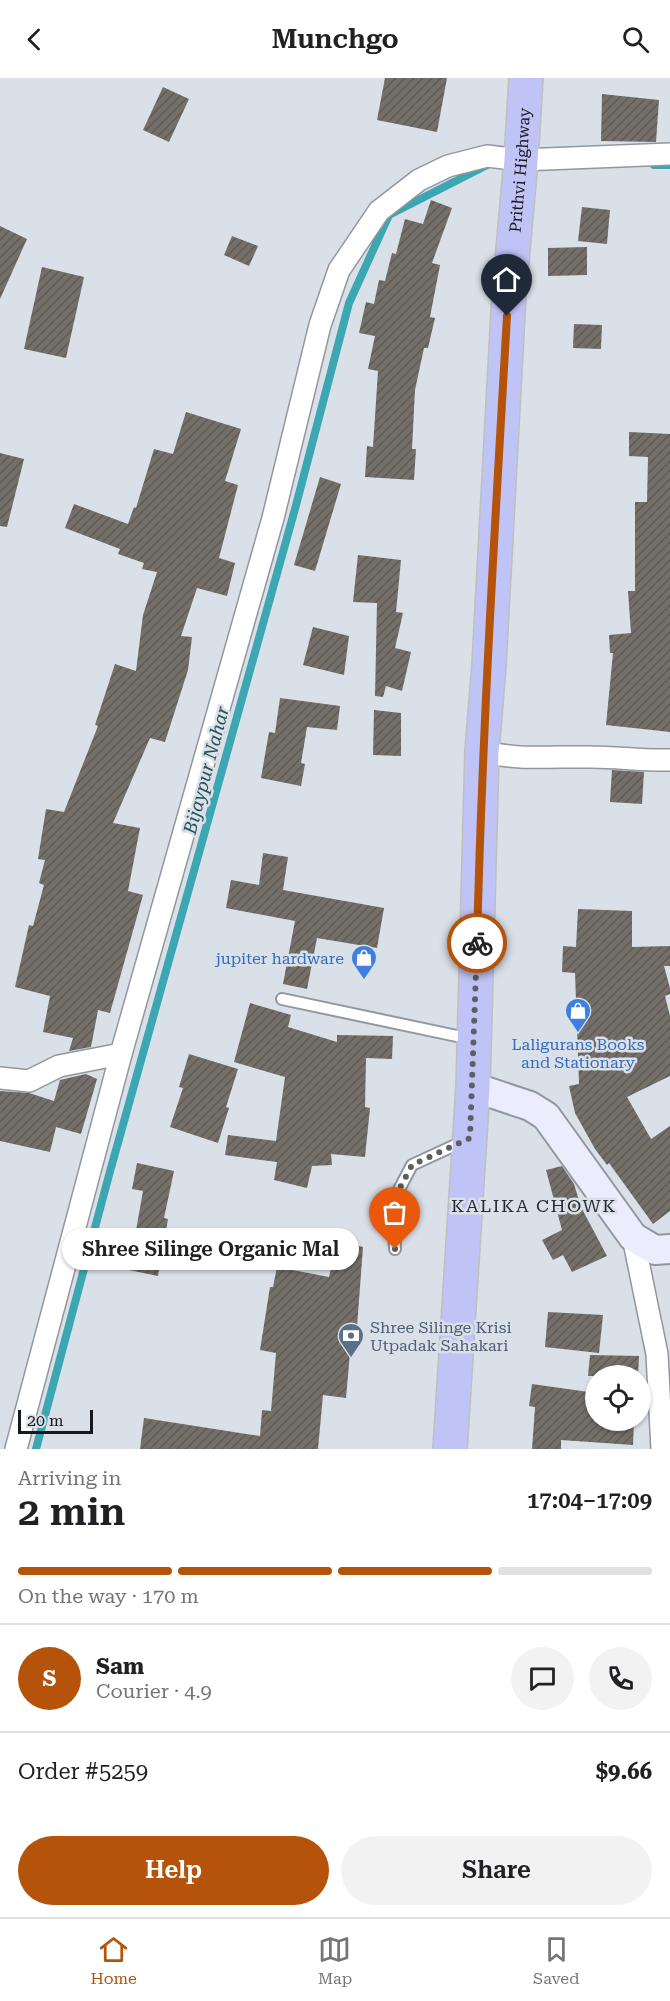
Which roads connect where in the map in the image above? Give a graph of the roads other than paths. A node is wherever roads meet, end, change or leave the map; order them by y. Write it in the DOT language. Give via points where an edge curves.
graph roads {
  1 [pos="526,78"];
  2 [pos="670,154"];
  3 [pos="536,159"];
  4 [pos="482,751"];
  5 [pos="670,760"];
  6 [pos="282,999"];
  7 [pos="474,1039"];
  8 [pos="121,1054"];
  9 [pos="0,1078"];
  10 [pos="473,1087"];
  11 [pos="470,1138"];
  12 [pos="633,1237"];
  13 [pos="395,1249"];
  14 [pos="670,1249"];
  15 [pos="16,1449"];
  16 [pos="450,1449"];
  17 [pos="662,1449"];
  1 -- 3 [label="highway, Prithvi Highway"];
  2 -- 3 [label="street"];
  3 -- 4 [label="highway, Prithvi Highway" via="509,294"];
  3 -- 8 [label="street" via="487,156 448,166 419,180 380,211 339,270 320,325 273,518"];
  4 -- 5 [label="street" via="502,757"];
  4 -- 7 [label="highway, Prithvi Highway"];
  6 -- 7 [label="lane"];
  7 -- 10 [label="highway, Prithvi Highway"];
  8 -- 9 [label="street" via="59,1066 28,1081"];
  8 -- 15 [label="street"];
  10 -- 11 [label="highway, Prithvi Highway"];
  10 -- 12 [label="main road" via="530,1106 546,1116"];
  11 -- 13 [label="lane" via="412,1165 393,1201"];
  11 -- 16 [label="highway, Prithvi Highway"];
  12 -- 14 [label="main road" via="655,1250"];
  12 -- 17 [label="street" via="657,1354"];
}
